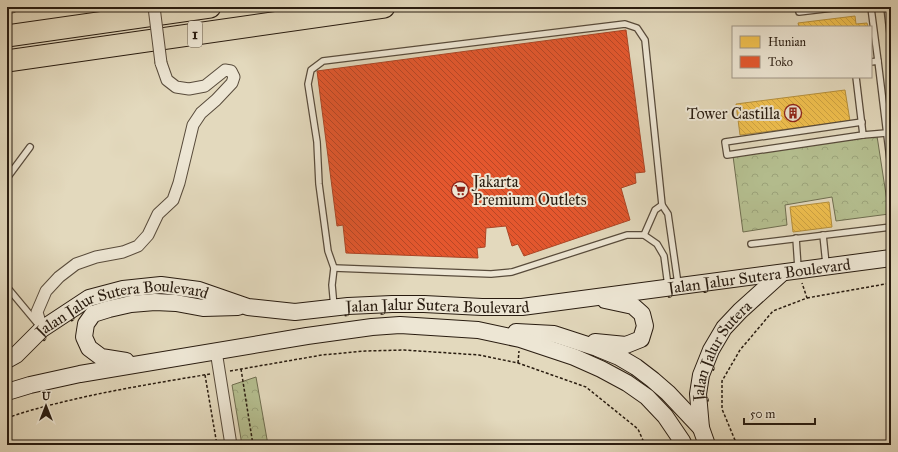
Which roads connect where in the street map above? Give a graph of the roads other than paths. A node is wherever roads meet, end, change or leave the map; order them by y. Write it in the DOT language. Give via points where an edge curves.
graph roads {
  1 [pos="12,7"];
  2 [pos="154,7"];
  3 [pos="210,7"];
  4 [pos="384,7"];
  5 [pos="841,7"];
  6 [pos="868,7"];
  7 [pos="887,7"];
  8 [pos="7,8"];
  9 [pos="799,12"];
  10 [pos="7,36"];
  11 [pos="891,42"];
  12 [pos="7,61"];
  13 [pos="878,61"];
  14 [pos="872,62"];
  15 [pos="856,78"];
  16 [pos="862,122"];
  17 [pos="886,133"];
  18 [pos="863,135"];
  19 [pos="30,147"];
  20 [pos="891,168"];
  21 [pos="7,178"];
  22 [pos="662,205"];
  23 [pos="891,226"];
  24 [pos="644,235"];
  25 [pos="823,235"];
  26 [pos="796,238"];
  27 [pos="751,244"];
  28 [pos="891,258"];
  29 [pos="827,267"];
  30 [pos="334,268"];
  31 [pos="798,270"];
  32 [pos="782,273"];
  33 [pos="7,287"];
  34 [pos="674,287"];
  35 [pos="575,300"];
  36 [pos="248,307"];
  37 [pos="334,308"];
  38 [pos="42,329"];
  39 [pos="478,330"];
  40 [pos="554,334"];
  41 [pos="216,351"];
  42 [pos="7,360"];
  43 [pos="139,364"];
  44 [pos="7,392"];
  45 [pos="701,428"];
  46 [pos="231,445"];
  47 [pos="684,445"];
  48 [pos="707,445"];
  1 -- 8 [label="street"];
  2 -- 38 [label="street, bridge" via="161,63 166,80 176,87 189,90 206,86 225,70 231,71 234,77 232,83 201,113 193,125 173,200 158,214 148,235 138,246 76,264 59,277 46,291 37,312"];
  3 -- 10 [label="highway, 1"];
  4 -- 12 [label="highway, 1"];
  5 -- 9 [label="lane"];
  6 -- 13 [label="lane" via="871,8"];
  7 -- 11 [label="lane"];
  13 -- 14 [label="lane"];
  13 -- 17 [label="lane"];
  15 -- 16 [label="lane"];
  16 -- 18 [label="lane"];
  16 -- 18 [label="lane" via="725,142 727,155"];
  17 -- 18 [label="lane"];
  17 -- 20 [label="lane"];
  19 -- 21 [label="lane"];
  22 -- 24 [label="lane" via="655,210"];
  22 -- 30 [label="lane" via="645,40 637,28 625,24 322,61 311,70 308,84 317,142 319,184 328,251"];
  22 -- 34 [label="lane" via="668,214"];
  23 -- 25 [label="lane"];
  24 -- 30 [label="lane" via="627,235 512,272 491,274"];
  24 -- 34 [label="lane" via="657,244 664,256"];
  25 -- 26 [label="lane"];
  25 -- 29 [label="lane"];
  26 -- 27 [label="lane"];
  26 -- 31 [label="lane"];
  28 -- 29 [label="main road, Jalan Jalur Sutera Boulevard"];
  29 -- 31 [label="main road, Jalan Jalur Sutera Boulevard"];
  30 -- 37 [label="lane"];
  31 -- 32 [label="main road, Jalan Jalur Sutera Boulevard"];
  32 -- 34 [label="main road, Jalan Jalur Sutera Boulevard"];
  32 -- 45 [label="main road, Jalan Jalur Sutera" via="740,310 724,328 711,350 701,375 698,394"];
  33 -- 38 [label="lane"];
  34 -- 35 [label="main road, Jalan Jalur Sutera Boulevard"];
  35 -- 37 [label="main road, Jalan Jalur Sutera Boulevard" via="522,307 392,304"];
  35 -- 40 [label="main road" via="602,299 633,306 642,314 645,326 641,339 626,345"];
  36 -- 37 [label="main road, Jalan Jalur Sutera Boulevard" via="295,312"];
  36 -- 38 [label="main road, Jalan Jalur Sutera Boulevard" via="199,290 161,285 122,289 89,298"];
  36 -- 43 [label="main road" via="203,308 155,302 131,304 93,314 86,324 84,337 89,348 101,358"];
  38 -- 42 [label="main road, Jalan Jalur Sutera Boulevard" via="16,355"];
  39 -- 40 [label="main road"];
  39 -- 41 [label="main road, Jalan Jalur Sutera Boulevard" via="400,325 372,327"];
  39 -- 47 [label="main road, Jalan Jalur Sutera Boulevard" via="520,339 574,357 627,383 647,398 664,416"];
  40 -- 45 [label="main road" via="597,348 636,367 668,393"];
  41 -- 43 [label="main road, Jalan Jalur Sutera Boulevard"];
  41 -- 46 [label="street"];
  43 -- 44 [label="main road, Jalan Jalur Sutera Boulevard" via="80,374"];
  45 -- 48 [label="main road, Jalan Jalur Sutera"];
}
